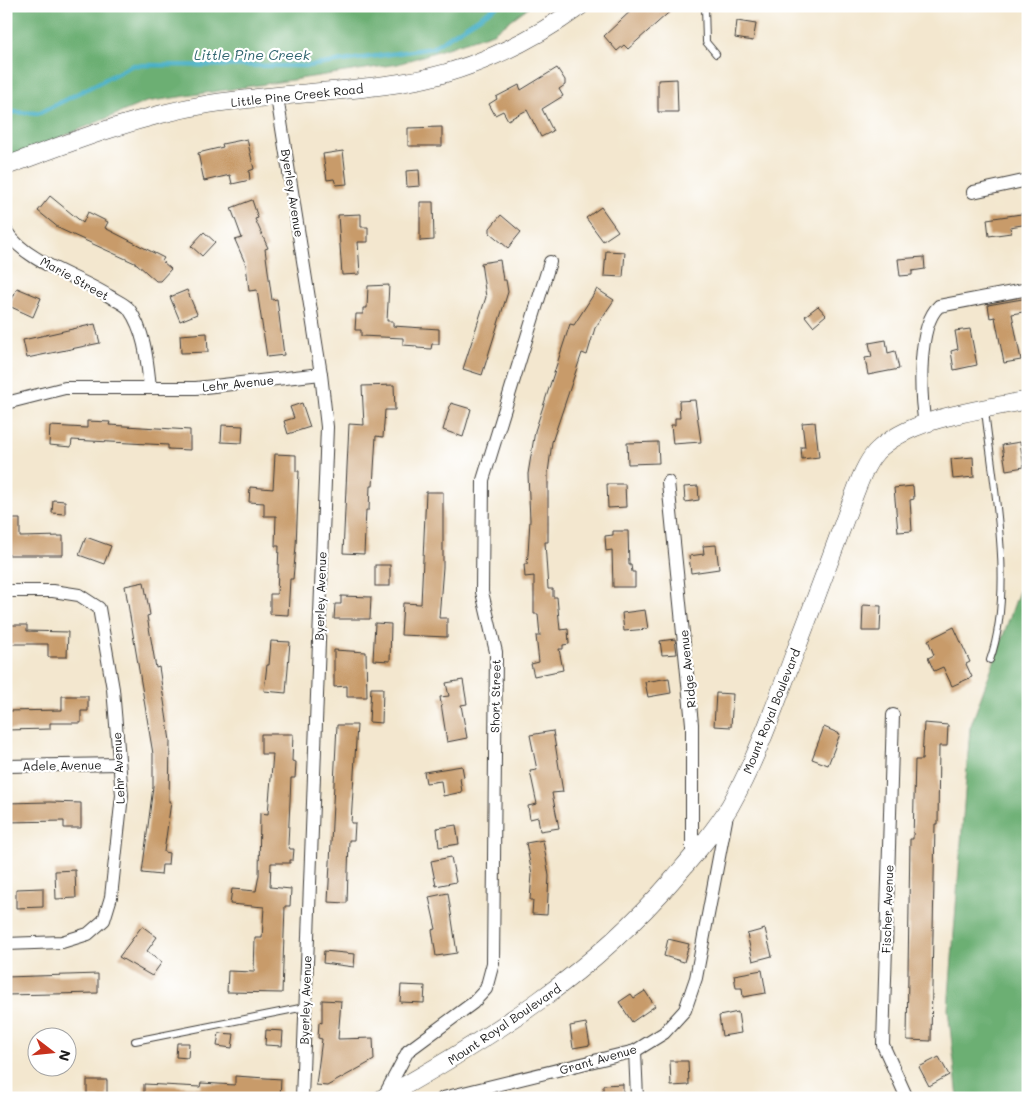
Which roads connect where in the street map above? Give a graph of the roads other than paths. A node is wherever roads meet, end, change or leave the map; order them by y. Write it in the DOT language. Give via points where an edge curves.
graph roads {
  1 [pos="580,6"];
  2 [pos="705,6"];
  3 [pos="716,54"];
  4 [pos="278,97"];
  5 [pos="6,166"];
  6 [pos="1028,180"];
  7 [pos="973,192"];
  8 [pos="6,230"];
  9 [pos="550,262"];
  10 [pos="1028,289"];
  11 [pos="321,374"];
  12 [pos="150,387"];
  13 [pos="1028,400"];
  14 [pos="6,403"];
  15 [pos="985,409"];
  16 [pos="925,424"];
  17 [pos="668,482"];
  18 [pos="6,591"];
  19 [pos="990,660"];
  20 [pos="893,715"];
  21 [pos="119,764"];
  22 [pos="6,766"];
  23 [pos="729,807"];
  24 [pos="692,858"];
  25 [pos="6,944"];
  26 [pos="305,1007"];
  27 [pos="135,1041"];
  28 [pos="635,1051"];
  29 [pos="494,1092"];
  30 [pos="302,1098"];
  31 [pos="383,1098"];
  32 [pos="443,1098"];
  33 [pos="637,1098"];
  34 [pos="907,1098"];
  1 -- 4 [label="main road, Little Pine Creek Road" via="546,30 511,48 437,75 402,83"];
  2 -- 3 [label="lane" via="706,42"];
  4 -- 5 [label="main road, Little Pine Creek Road" via="210,104 130,121"];
  4 -- 11 [label="street, Byerley Avenue"];
  6 -- 7 [label="street"];
  8 -- 12 [label="street, Marie Street" via="12,239 49,266 91,284 128,308 144,342"];
  9 -- 31 [label="street, Short Street" via="483,480 482,592 496,652 492,963 486,989 473,1003 408,1051"];
  10 -- 16 [label="street" via="939,306 932,312 920,379"];
  11 -- 12 [label="street, Lehr Avenue" via="196,388"];
  11 -- 26 [label="street, Byerley Avenue" via="327,427"];
  12 -- 14 [label="street, Lehr Avenue" via="64,388"];
  13 -- 15 [label="main road, Mount Royal Boulevard"];
  15 -- 16 [label="main road, Mount Royal Boulevard"];
  15 -- 19 [label="lane" via="1000,573 999,632"];
  16 -- 23 [label="main road, Mount Royal Boulevard" via="888,442 863,473 773,712"];
  17 -- 24 [label="street, Ridge Avenue" via="692,724"];
  18 -- 21 [label="street, Lehr Avenue" via="79,595 99,608 113,689"];
  20 -- 34 [label="street, Fischer Avenue" via="883,1044"];
  21 -- 22 [label="street, Adele Avenue"];
  21 -- 25 [label="street, Lehr Avenue" via="122,795 111,897 104,920 88,934 62,942"];
  23 -- 24 [label="main road, Mount Royal Boulevard"];
  23 -- 28 [label="street, Grant Avenue" via="696,978 685,1010 664,1033"];
  24 -- 31 [label="main road, Mount Royal Boulevard" via="633,924 571,979 458,1056"];
  26 -- 27 [label="lane"];
  26 -- 30 [label="street, Byerley Avenue"];
  28 -- 29 [label="street, Grant Avenue"];
  28 -- 33 [label="street"];
  29 -- 32 [label="street, Grant Avenue"];
}
